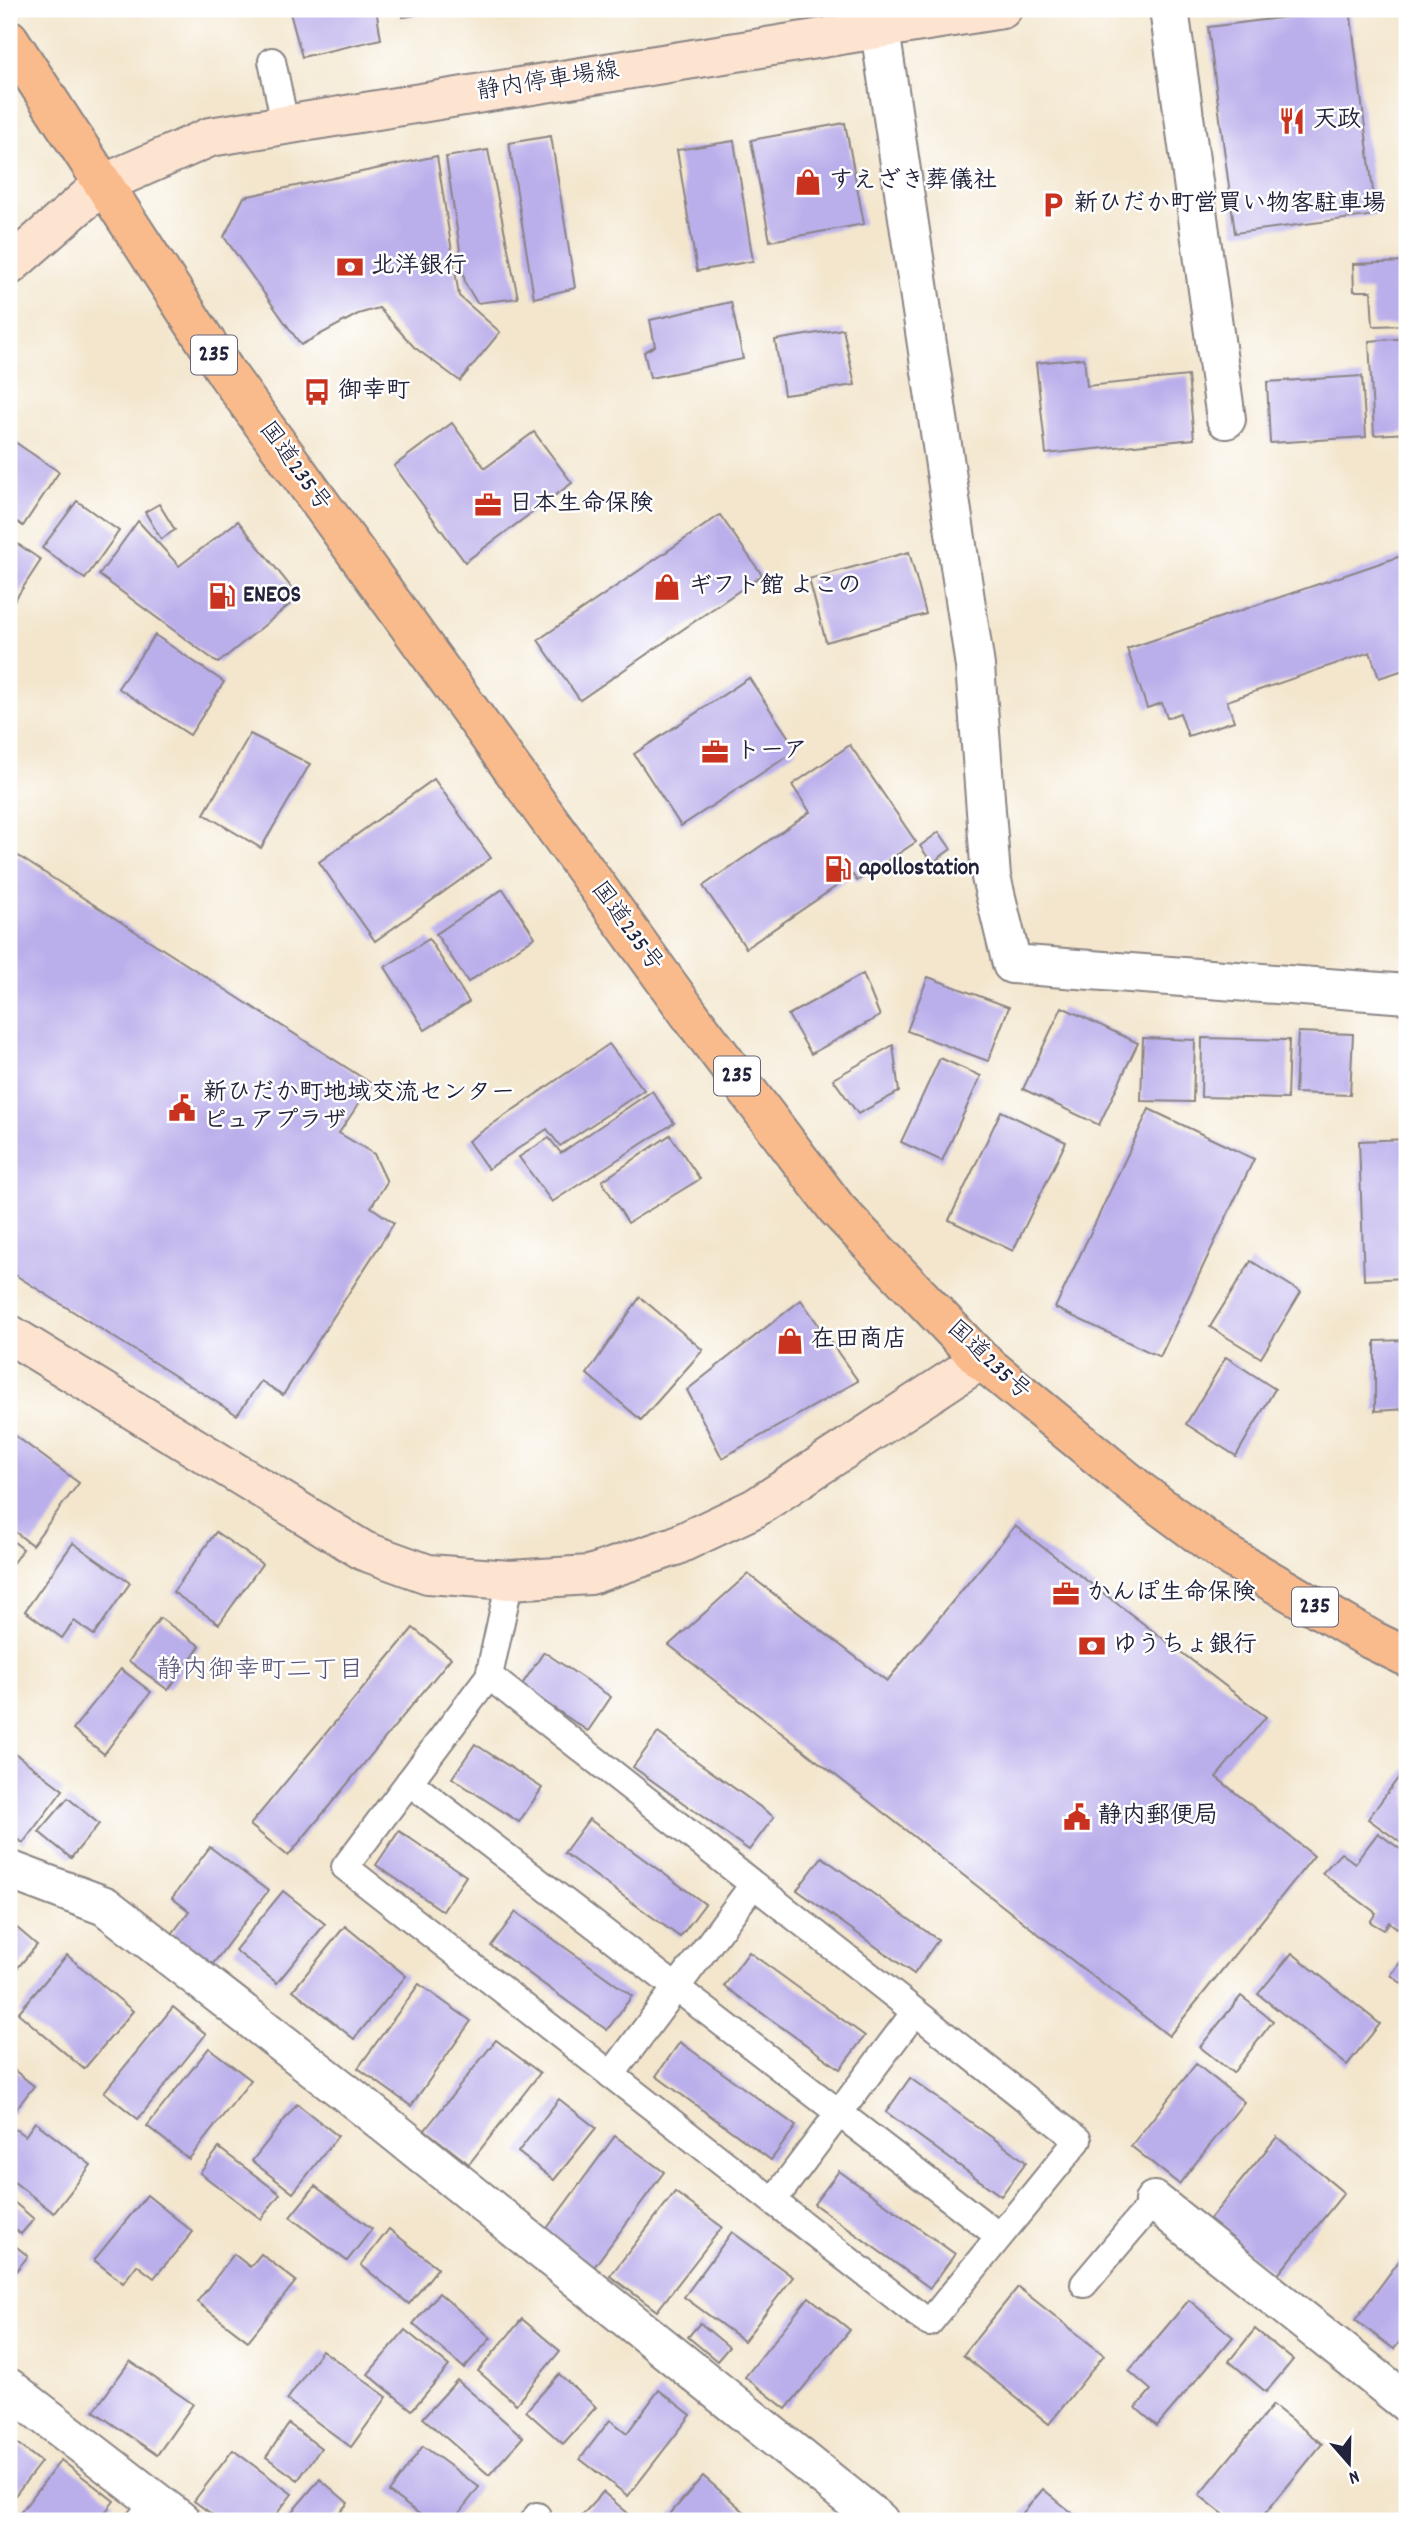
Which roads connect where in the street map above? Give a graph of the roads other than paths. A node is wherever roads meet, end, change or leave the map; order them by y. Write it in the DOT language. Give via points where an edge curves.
graph roads {
  1 [pos="1002,9"];
  2 [pos="1169,9"];
  3 [pos="865,24"];
  4 [pos="9,39"];
  5 [pos="272,61"];
  6 [pos="285,124"];
  7 [pos="103,184"];
  8 [pos="9,266"];
  9 [pos="1226,419"];
  10 [pos="1407,994"];
  11 [pos="9,1334"];
  12 [pos="981,1360"];
  13 [pos="510,1580"];
  14 [pos="1407,1657"];
  15 [pos="489,1676"];
  16 [pos="409,1782"];
  17 [pos="9,1870"];
  18 [pos="753,1885"];
  19 [pos="677,1988"];
  20 [pos="915,2012"];
  21 [pos="611,2075"];
  22 [pos="839,2113"];
  23 [pos="773,2201"];
  24 [pos="1154,2201"];
  25 [pos="999,2236"];
  26 [pos="1084,2284"];
  27 [pos="9,2388"];
  28 [pos="1407,2403"];
  29 [pos="158,2515"];
  30 [pos="879,2521"];
  1 -- 3 [label="street, 静内停車場線"];
  2 -- 9 [label="street"];
  3 -- 6 [label="street, 静内停車場線"];
  3 -- 10 [label="street" via="975,666 990,877 1012,964"];
  4 -- 7 [label="highway, 国道235号 / 235"];
  5 -- 6 [label="lane"];
  6 -- 7 [label="street, 静内停車場線" via="210,137"];
  7 -- 8 [label="street, 静内停車場線"];
  7 -- 12 [label="highway, 国道235号 / 235" via="227,374 690,1015 837,1209"];
  11 -- 13 [label="street" via="365,1551 428,1574"];
  12 -- 13 [label="street" via="755,1508 676,1546 590,1575"];
  12 -- 14 [label="highway, 国道235号 / 235" via="1140,1491 1225,1554"];
  13 -- 15 [label="lane"];
  15 -- 16 [label="lane"];
  15 -- 18 [label="lane"];
  16 -- 19 [label="lane"];
  16 -- 21 [label="lane" via="345,1867"];
  17 -- 30 [label="street" via="106,1906"];
  18 -- 19 [label="lane"];
  18 -- 20 [label="lane"];
  19 -- 21 [label="lane"];
  19 -- 22 [label="lane"];
  20 -- 22 [label="lane"];
  20 -- 25 [label="lane" via="1078,2140"];
  21 -- 23 [label="lane"];
  22 -- 23 [label="lane"];
  22 -- 25 [label="lane"];
  23 -- 25 [label="lane" via="929,2323"];
  24 -- 26 [label="lane"];
  24 -- 28 [label="street"];
  27 -- 29 [label="street"];
}
